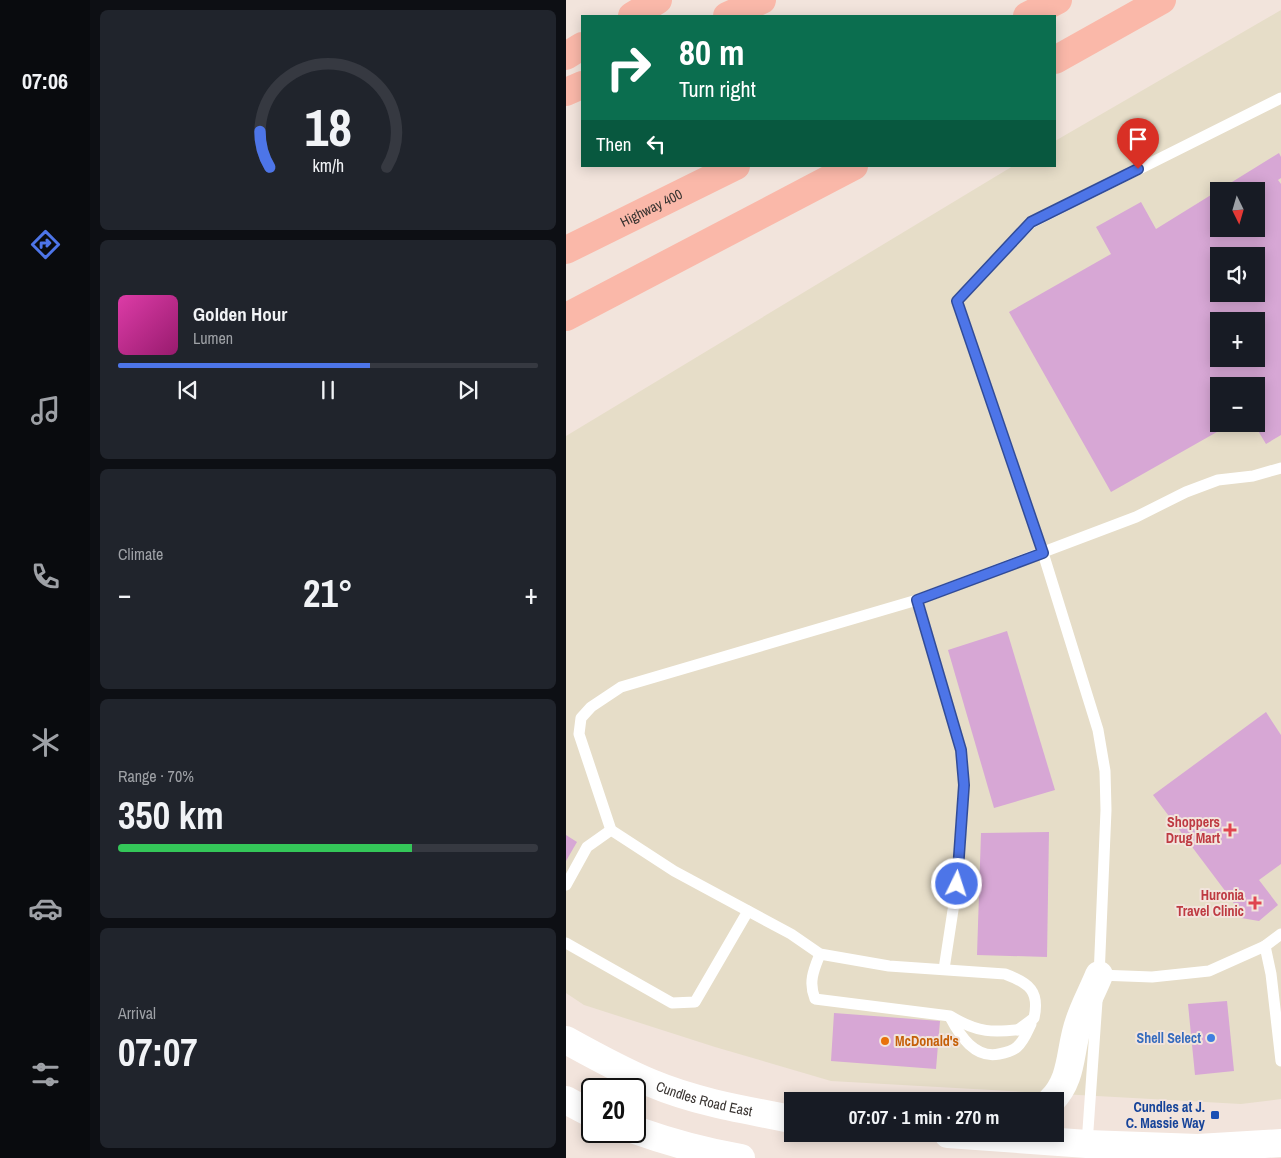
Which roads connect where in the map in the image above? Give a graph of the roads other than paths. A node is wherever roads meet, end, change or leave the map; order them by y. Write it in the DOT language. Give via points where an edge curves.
graph roads {
  1 [pos="658,0"];
  2 [pos="762,0"];
  3 [pos="1058,0"];
  4 [pos="1162,0"];
  5 [pos="634,15"];
  6 [pos="729,15"];
  7 [pos="1029,15"];
  8 [pos="581,47"];
  9 [pos="566,56"];
  10 [pos="1056,59"];
  11 [pos="581,84"];
  12 [pos="566,92"];
  13 [pos="1281,98"];
  14 [pos="734,167"];
  15 [pos="852,167"];
  16 [pos="566,250"];
  17 [pos="566,317"];
  18 [pos="1281,468"];
  19 [pos="1043,553"];
  20 [pos="917,600"];
  21 [pos="611,830"];
  22 [pos="566,885"];
  23 [pos="748,911"];
  24 [pos="1281,934"];
  25 [pos="566,943"];
  26 [pos="1265,946"];
  27 [pos="820,954"];
  28 [pos="944,969"];
  29 [pos="1276,974"];
  30 [pos="1099,975"];
  31 [pos="950,1016"];
  32 [pos="1278,1022"];
  33 [pos="1027,1025"];
  34 [pos="566,1040"];
  35 [pos="1281,1062"];
  36 [pos="1060,1092"];
  37 [pos="566,1100"];
  38 [pos="581,1108"];
  39 [pos="784,1117"];
  40 [pos="646,1134"];
  41 [pos="1060,1142"];
  42 [pos="1281,1143"];
  43 [pos="1088,1144"];
  44 [pos="741,1158"];
  1 -- 5 [label="highway"];
  2 -- 6 [label="highway"];
  3 -- 7 [label="highway"];
  4 -- 10 [label="highway"];
  8 -- 9 [label="highway"];
  11 -- 12 [label="highway"];
  13 -- 19 [label="lane" via="1031,222 957,301"];
  14 -- 16 [label="highway, Highway 400"];
  15 -- 17 [label="highway"];
  18 -- 19 [label="lane" via="1253,476 1218,480 1136,517"];
  19 -- 20 [label="lane"];
  19 -- 30 [label="lane" via="1098,730 1105,770"];
  20 -- 21 [label="lane" via="621,687 592,707 581,718 579,734"];
  20 -- 28 [label="lane" via="961,750 964,785 957,884"];
  21 -- 22 [label="lane" via="587,847"];
  21 -- 23 [label="lane" via="674,871"];
  23 -- 25 [label="lane" via="695,1002 672,1003"];
  23 -- 27 [label="lane"];
  24 -- 26 [label="lane"];
  26 -- 29 [label="lane"];
  26 -- 30 [label="lane" via="1209,971 1152,977"];
  27 -- 28 [label="lane" via="888,966"];
  27 -- 31 [label="lane" via="812,972 811,989 816,998"];
  28 -- 33 [label="lane" via="1006,974 1023,981 1037,1004"];
  29 -- 32 [label="lane"];
  30 -- 36 [label="main road" via="1078,1022 1072,1058"];
  30 -- 43 [label="lane"];
  31 -- 33 [label="lane" via="982,1030 1003,1032"];
  31 -- 33 [label="lane" via="958,1032 974,1049 990,1056 1016,1048"];
  32 -- 35 [label="lane"];
  34 -- 39 [label="main road, Cundles Road East" via="652,1083 687,1096"];
  37 -- 38 [label="main road"];
  40 -- 44 [label="main road"];
  41 -- 43 [label="main road"];
  42 -- 43 [label="main road" via="1198,1148"];
}
